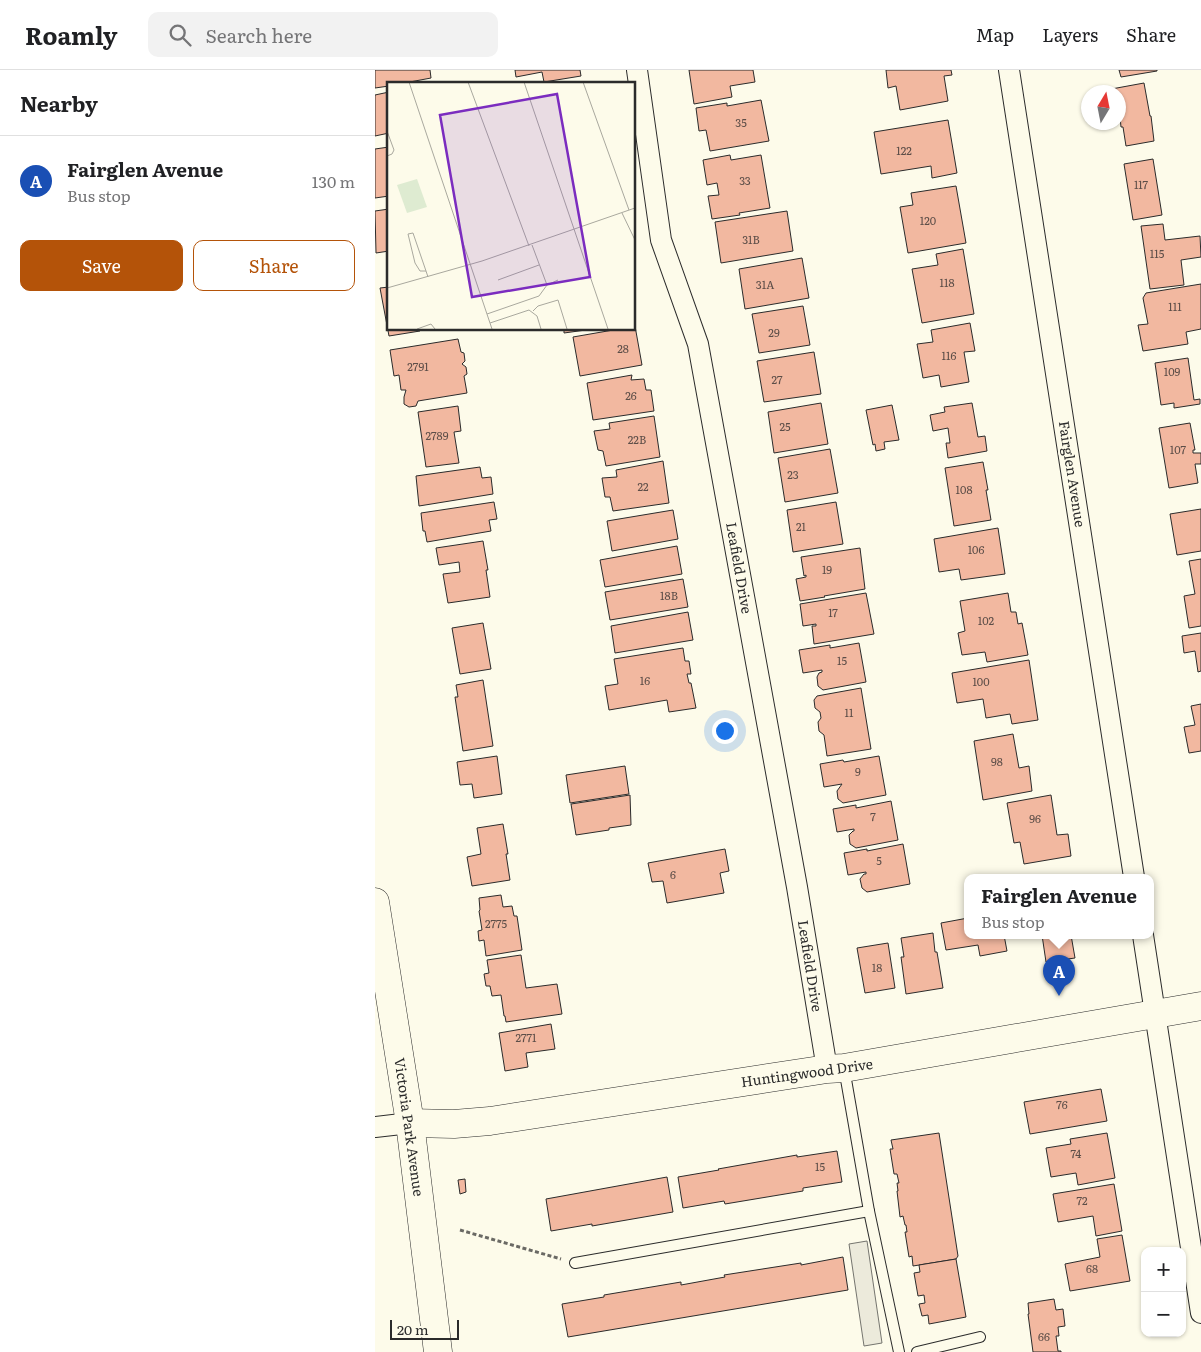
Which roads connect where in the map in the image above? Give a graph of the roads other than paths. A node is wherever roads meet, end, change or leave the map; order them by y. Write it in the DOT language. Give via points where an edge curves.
graph roads {
  1 [pos="637,70"];
  2 [pos="1009,70"];
  3 [pos="1134,874"];
  4 [pos="375,902"];
  5 [pos="1144,939"];
  6 [pos="1201,1006"];
  7 [pos="1155,1014"];
  8 [pos="836,1069"];
  9 [pos="411,1123"];
  10 [pos="375,1127"];
  11 [pos="869,1211"];
  12 [pos="575,1263"];
  13 [pos="1201,1313"];
  14 [pos="980,1337"];
  15 [pos="438,1352"];
  16 [pos="899,1352"];
  17 [pos="917,1352"];
  1 -- 8 [label="street, Leafield Drive" via="661,240 698,344 797,887"];
  2 -- 3 [label="street, Fairglen Avenue"];
  4 -- 9 [label="street, Victoria Park Avenue"];
  5 -- 7 [label="street"];
  6 -- 7 [label="street, Huntingwood Drive"];
  7 -- 8 [label="street, Huntingwood Drive"];
  7 -- 13 [label="street"];
  8 -- 9 [label="street, Huntingwood Drive" via="491,1121"];
  8 -- 11 [label="lane"];
  9 -- 10 [label="street"];
  9 -- 15 [label="street, Victoria Park Avenue"];
  11 -- 12 [label="lane"];
  11 -- 16 [label="lane"];
  14 -- 17 [label="lane"];
}
